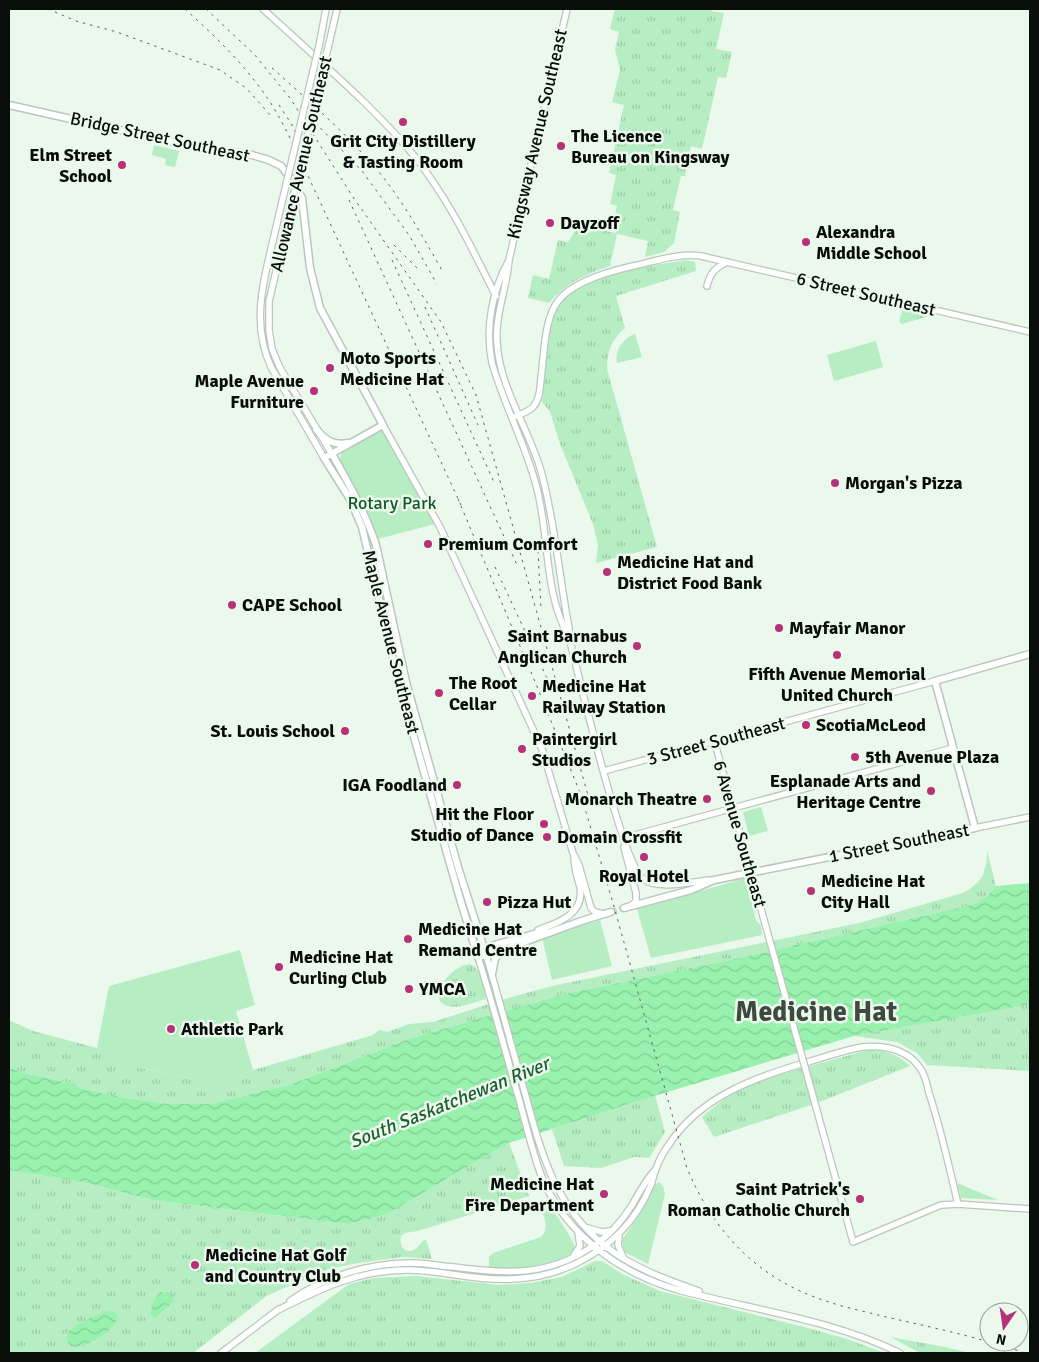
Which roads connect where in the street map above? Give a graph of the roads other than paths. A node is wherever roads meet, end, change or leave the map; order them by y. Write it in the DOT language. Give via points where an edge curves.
graph roads {
  1 [pos="263,9"];
  2 [pos="326,9"];
  3 [pos="337,9"];
  4 [pos="567,9"];
  5 [pos="9,105"];
  6 [pos="508,260"];
  7 [pos="727,262"];
  8 [pos="484,270"];
  9 [pos="502,273"];
  10 [pos="708,286"];
  11 [pos="495,296"];
  12 [pos="501,304"];
  13 [pos="259,314"];
  14 [pos="268,320"];
  15 [pos="1030,332"];
  16 [pos="519,415"];
  17 [pos="512,418"];
  18 [pos="383,425"];
  19 [pos="316,429"];
  20 [pos="352,442"];
  21 [pos="332,454"];
  22 [pos="324,458"];
  23 [pos="568,637"];
  24 [pos="1030,654"];
  25 [pos="935,681"];
  26 [pos="714,740"];
  27 [pos="953,748"];
  28 [pos="604,771"];
  29 [pos="732,808"];
  30 [pos="1030,817"];
  31 [pos="975,828"];
  32 [pos="624,838"];
  33 [pos="574,857"];
  34 [pos="751,872"];
  35 [pos="714,880"];
  36 [pos="627,907"];
  37 [pos="611,912"];
  38 [pos="603,914"];
  39 [pos="560,927"];
  40 [pos="529,934"];
  41 [pos="505,949"];
  42 [pos="485,951"];
  43 [pos="477,953"];
  44 [pos="492,974"];
  45 [pos="538,1154"];
  46 [pos="655,1170"];
  47 [pos="958,1204"];
  48 [pos="1030,1209"];
  49 [pos="584,1226"];
  50 [pos="614,1229"];
  51 [pos="578,1230"];
  52 [pos="619,1236"];
  53 [pos="599,1241"];
  54 [pos="593,1246"];
  55 [pos="605,1246"];
  56 [pos="599,1251"];
  57 [pos="570,1259"];
  58 [pos="624,1259"];
  59 [pos="725,1300"];
  60 [pos="276,1311"];
  61 [pos="220,1353"];
  62 [pos="900,1353"];
  1 -- 8 [label="main road" via="348,87 413,154 454,215"];
  2 -- 13 [label="main road, Allowance Avenue Southeast, bridge" via="263,283"];
  3 -- 14 [label="main road, Allowance Avenue Southeast, bridge" via="269,297"];
  4 -- 6 [label="main road, Kingsway Avenue Southeast"];
  5 -- 18 [label="main road, Bridge Street Southeast" via="218,152 262,158 281,166 299,190 310,268 320,308"];
  6 -- 9 [label="main road, Kingsway Avenue Southeast"];
  6 -- 12 [label="main road, Kingsway Avenue Southeast"];
  7 -- 10 [label="main road" via="710,274"];
  7 -- 15 [label="main road, 6 Street Southeast"];
  7 -- 16 [label="main road, 6 Street Southeast" via="681,255 612,271 590,279 562,296 549,321 538,398 531,409"];
  8 -- 9 [label="main road" via="492,277"];
  8 -- 11 [label="main road"];
  9 -- 11 [label="main road, Kingsway Avenue Southeast"];
  11 -- 12 [label="main road"];
  11 -- 17 [label="main road, Kingsway Avenue Southeast" via="489,326 490,353"];
  12 -- 16 [label="main road, Kingsway Avenue Southeast" via="498,353"];
  13 -- 22 [label="main road, Maple Avenue Southeast" via="262,341 271,367"];
  14 -- 19 [label="main road, Maple Avenue Southeast" via="272,349 280,368"];
  16 -- 17 [label="main road, 6 Street Southeast"];
  16 -- 23 [label="main road, Kingsway Avenue Southeast" via="546,489"];
  17 -- 23 [label="main road, Kingsway Avenue Southeast" via="537,486 555,597"];
  18 -- 20 [label="main road"];
  18 -- 33 [label="main road" via="440,527 542,749"];
  19 -- 20 [label="main road" via="334,443"];
  19 -- 21 [label="main road, Maple Avenue Southeast"];
  20 -- 21 [label="main road"];
  21 -- 22 [label="main road"];
  21 -- 42 [label="main road, Maple Avenue Southeast" via="357,496 376,545 406,682"];
  22 -- 43 [label="main road, Maple Avenue Southeast" via="350,500 362,527 399,684"];
  23 -- 28 [label="main road"];
  24 -- 25 [label="main road, 3 Street Southeast"];
  25 -- 26 [label="main road, 3 Street Southeast"];
  25 -- 27 [label="main road"];
  26 -- 28 [label="main road, 3 Street Southeast"];
  26 -- 29 [label="main road, 6 Avenue Southeast"];
  27 -- 29 [label="main road"];
  27 -- 31 [label="main road"];
  28 -- 32 [label="main road"];
  29 -- 32 [label="main road"];
  29 -- 34 [label="main road, 6 Avenue Southeast"];
  30 -- 31 [label="main road, 1 Street Southeast"];
  31 -- 34 [label="main road, 1 Street Southeast"];
  32 -- 35 [label="main road" via="642,879 664,885"];
  32 -- 36 [label="main road" via="637,896 636,901"];
  33 -- 38 [label="main road" via="591,908"];
  33 -- 40 [label="main road" via="580,890 577,907 564,920"];
  34 -- 35 [label="main road, 1 Street Southeast"];
  34 -- 47 [label="main road, 6 Avenue Southeast, bridge" via="853,1242 932,1208"];
  35 -- 36 [label="main road, 1 Street Southeast" via="691,890"];
  37 -- 38 [label="main road"];
  38 -- 39 [label="main road"];
  39 -- 40 [label="main road"];
  39 -- 41 [label="main road"];
  40 -- 42 [label="main road"];
  41 -- 42 [label="main road"];
  41 -- 44 [label="main road" via="495,959"];
  42 -- 43 [label="main road"];
  42 -- 44 [label="main road, Maple Avenue Southeast"];
  43 -- 45 [label="main road, Maple Avenue Southeast"];
  44 -- 45 [label="main road, Maple Avenue Southeast"];
  45 -- 49 [label="main road" via="556,1188"];
  45 -- 51 [label="main road" via="541,1174 549,1192"];
  46 -- 47 [label="main road" via="671,1142 690,1121 723,1095 759,1077 870,1046 896,1050 921,1068"];
  46 -- 50 [label="main road"];
  46 -- 52 [label="main road" via="639,1210"];
  47 -- 48 [label="main road"];
  49 -- 50 [label="main road" via="602,1232"];
  49 -- 53 [label="main road"];
  50 -- 53 [label="main road"];
  51 -- 54 [label="main road"];
  51 -- 57 [label="main road" via="580,1246"];
  52 -- 55 [label="main road"];
  52 -- 58 [label="main road" via="618,1245"];
  53 -- 54 [label="main road"];
  53 -- 55 [label="main road"];
  54 -- 56 [label="main road"];
  54 -- 57 [label="main road"];
  55 -- 56 [label="main road"];
  55 -- 58 [label="main road"];
  56 -- 59 [label="main road" via="643,1277"];
  56 -- 60 [label="main road" via="560,1270 523,1278 498,1279 417,1270 374,1273 331,1284"];
  57 -- 60 [label="main road" via="552,1267 520,1272 411,1263 371,1266 310,1288"];
  58 -- 59 [label="main road"];
  59 -- 62 [label="main road" via="854,1334"];
  60 -- 61 [label="main road"];
}
